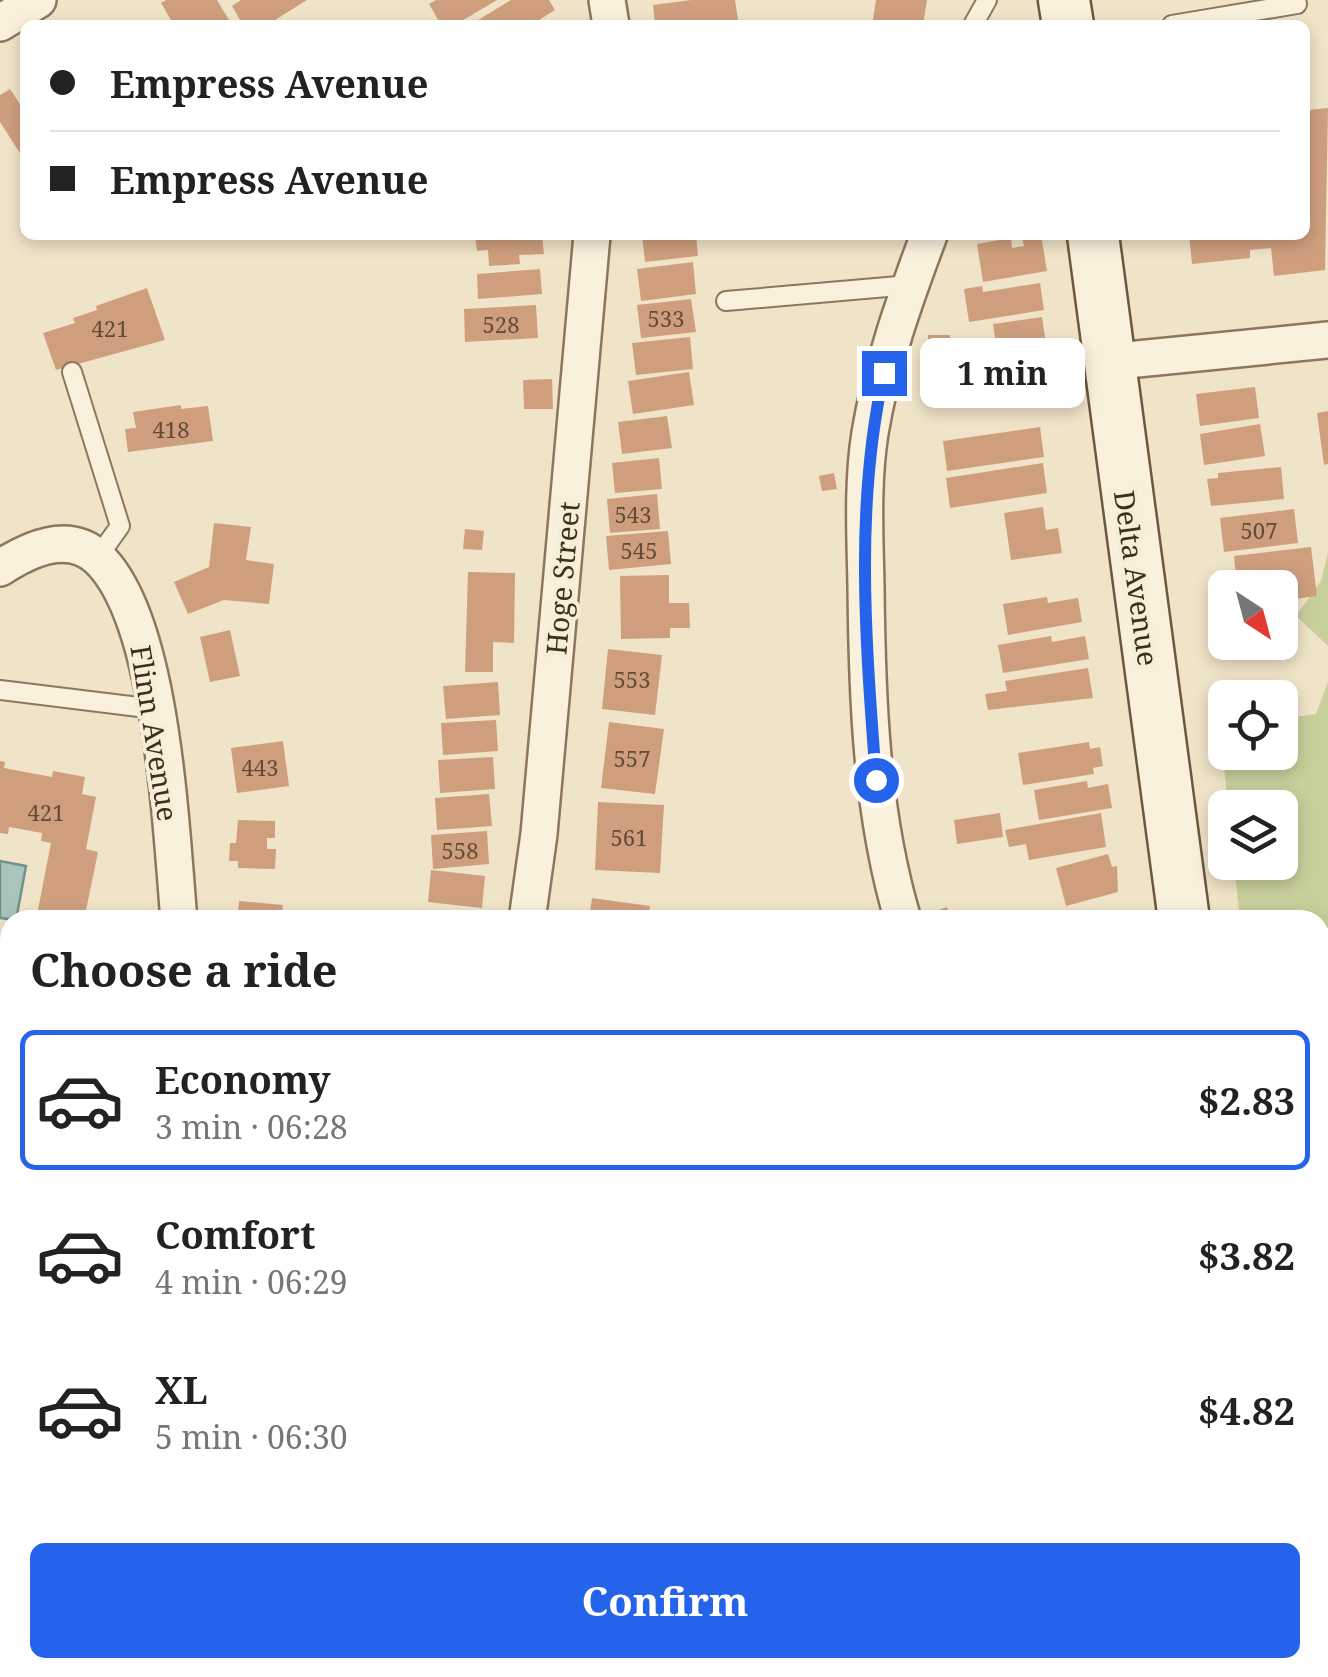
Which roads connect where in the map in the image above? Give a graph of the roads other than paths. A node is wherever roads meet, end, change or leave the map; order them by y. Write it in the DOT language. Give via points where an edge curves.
graph roads {
  1 [pos="38,0"];
  2 [pos="1296,0"];
  3 [pos="1202,20"];
  4 [pos="0,23"];
  5 [pos="592,240"];
  6 [pos="926,240"];
  7 [pos="1093,240"];
  8 [pos="910,285"];
  9 [pos="726,301"];
  10 [pos="1328,340"];
  11 [pos="1107,362"];
  12 [pos="72,372"];
  13 [pos="98,558"];
  14 [pos="0,568"];
  15 [pos="0,690"];
  16 [pos="155,708"];
  17 [pos="177,910"];
  18 [pos="529,910"];
  19 [pos="901,910"];
  20 [pos="1183,910"];
  1 -- 4 [label="street"];
  2 -- 3 [label="lane"];
  5 -- 18 [label="street, Hoge Street"];
  6 -- 8 [label="street"];
  7 -- 11 [label="main road, Delta Avenue"];
  8 -- 9 [label="lane"];
  8 -- 19 [label="street" via="870,434 864,496 876,780"];
  10 -- 11 [label="street"];
  11 -- 20 [label="main road, Delta Avenue"];
  12 -- 13 [label="lane" via="120,526"];
  13 -- 14 [label="street" via="56,544"];
  13 -- 16 [label="street, Flinn Avenue" via="120,586 139,631"];
  15 -- 16 [label="lane"];
  16 -- 17 [label="street, Flinn Avenue"];
}
